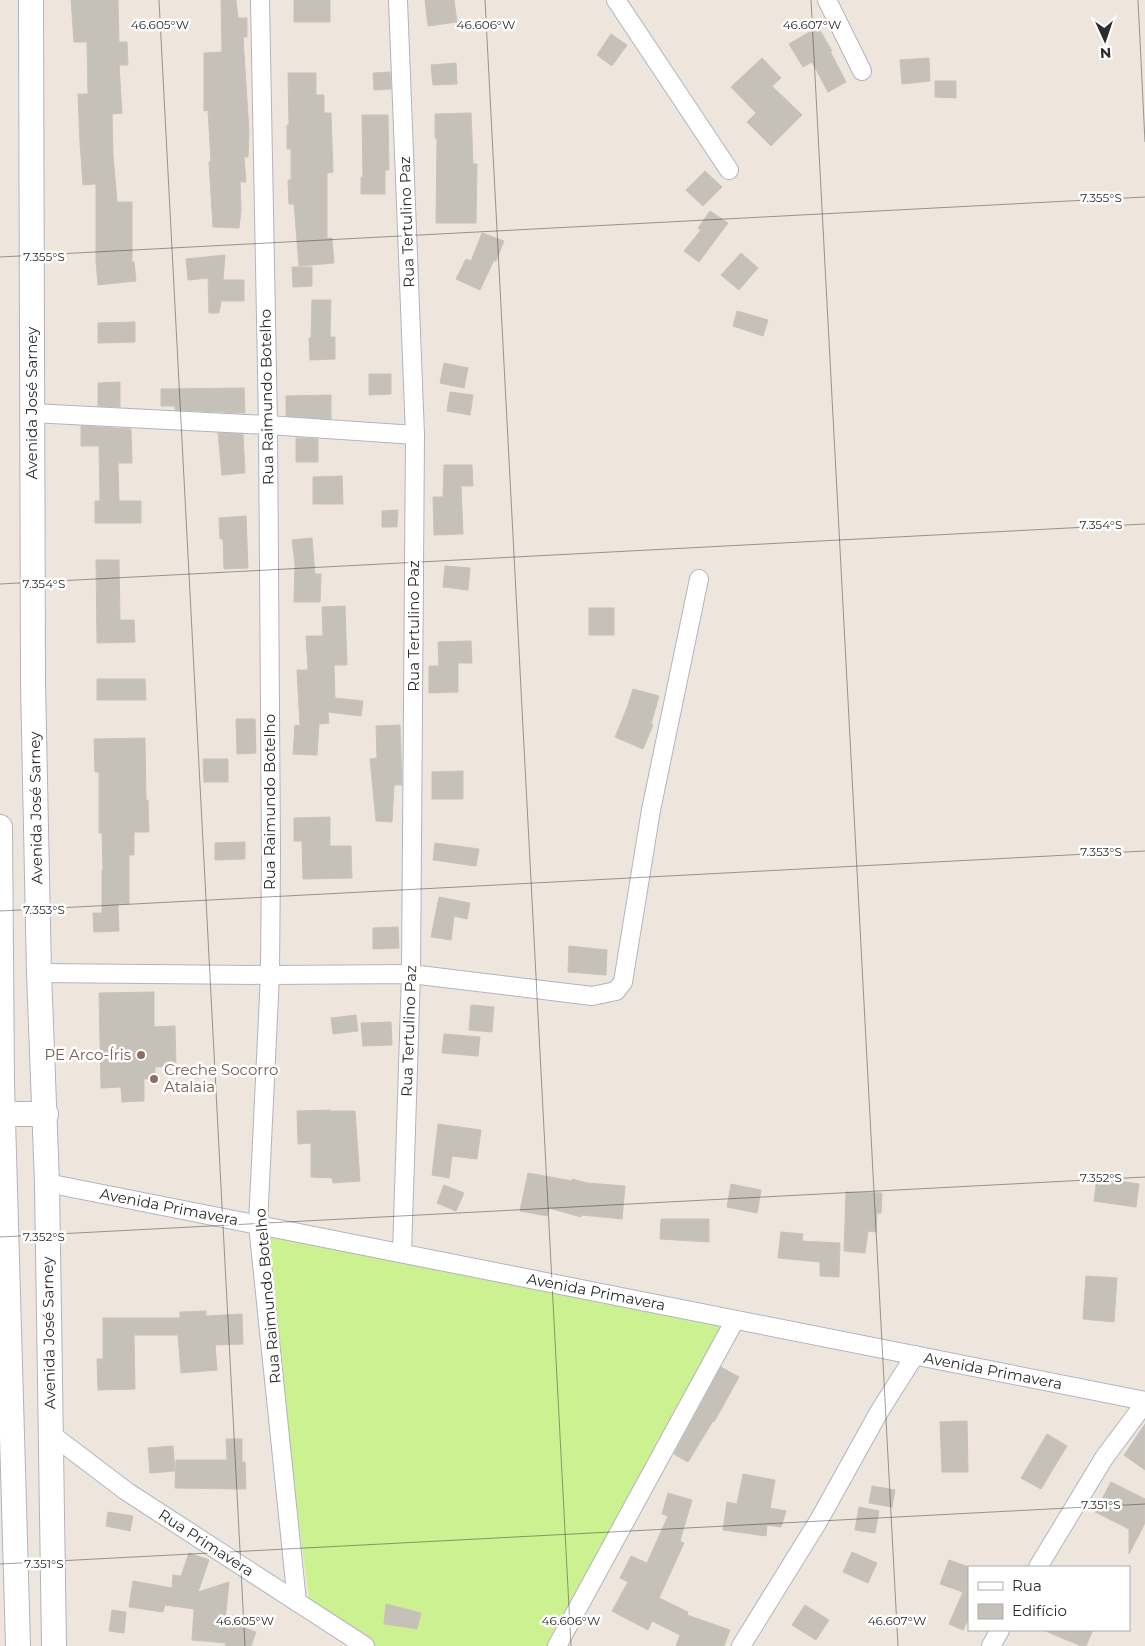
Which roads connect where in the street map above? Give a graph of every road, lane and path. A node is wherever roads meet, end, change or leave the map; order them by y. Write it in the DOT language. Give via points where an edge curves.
graph roads {
  1 [pos="31,0"];
  2 [pos="260,0"];
  3 [pos="398,0"];
  4 [pos="616,0"];
  5 [pos="827,0"];
  6 [pos="862,71"];
  7 [pos="729,170"];
  8 [pos="32,413"];
  9 [pos="268,425"];
  10 [pos="415,435"];
  11 [pos="699,578"];
  12 [pos="0,827"];
  13 [pos="39,972"];
  14 [pos="411,974"];
  15 [pos="270,976"];
  16 [pos="1,1084"];
  17 [pos="3,1114"];
  18 [pos="46,1114"];
  19 [pos="47,1183"];
  20 [pos="258,1225"];
  21 [pos="402,1253"];
  22 [pos="735,1320"];
  23 [pos="915,1355"];
  24 [pos="1145,1402"];
  25 [pos="51,1434"];
  26 [pos="1039,1566"];
  27 [pos="298,1602"];
  28 [pos="999,1631"];
  29 [pos="18,1646"];
  30 [pos="54,1646"];
  31 [pos="366,1646"];
  32 [pos="557,1646"];
  33 [pos="741,1646"];
  34 [pos="991,1646"];
  1 -- 8 [label="main road, Avenida José Sarney"];
  2 -- 9 [label="street, Rua Raimundo Botelho"];
  3 -- 10 [label="street, Rua Tertulino Paz"];
  4 -- 7 [label="street"];
  5 -- 6 [label="street"];
  8 -- 9 [label="street"];
  8 -- 13 [label="main road, Avenida José Sarney"];
  9 -- 10 [label="street"];
  9 -- 15 [label="street, Rua Raimundo Botelho"];
  10 -- 14 [label="street, Rua Tertulino Paz"];
  11 -- 14 [label="street" via="651,810 624,982 616,991 592,996"];
  12 -- 16 [label="main road"];
  13 -- 15 [label="street"];
  13 -- 18 [label="main road, Avenida José Sarney"];
  14 -- 15 [label="street"];
  14 -- 21 [label="street, Rua Tertulino Paz"];
  15 -- 20 [label="street, Rua Raimundo Botelho"];
  16 -- 17 [label="main road"];
  17 -- 18 [label="main road"];
  17 -- 29 [label="main road"];
  18 -- 19 [label="main road, Avenida José Sarney"];
  19 -- 20 [label="street, Avenida Primavera"];
  19 -- 25 [label="main road, Avenida José Sarney"];
  20 -- 21 [label="street, Avenida Primavera"];
  20 -- 27 [label="street, Rua Raimundo Botelho"];
  21 -- 22 [label="street, Avenida Primavera"];
  22 -- 23 [label="street, Avenida Primavera"];
  22 -- 32 [label="street"];
  23 -- 24 [label="street, Avenida Primavera"];
  23 -- 33 [label="street"];
  24 -- 26 [label="street" via="1104,1458"];
  25 -- 27 [label="street, Rua Primavera" via="126,1491"];
  25 -- 30 [label="main road, Avenida José Sarney"];
  27 -- 31 [label="street, Rua Primavera"];
  28 -- 34 [label="street"];
}
